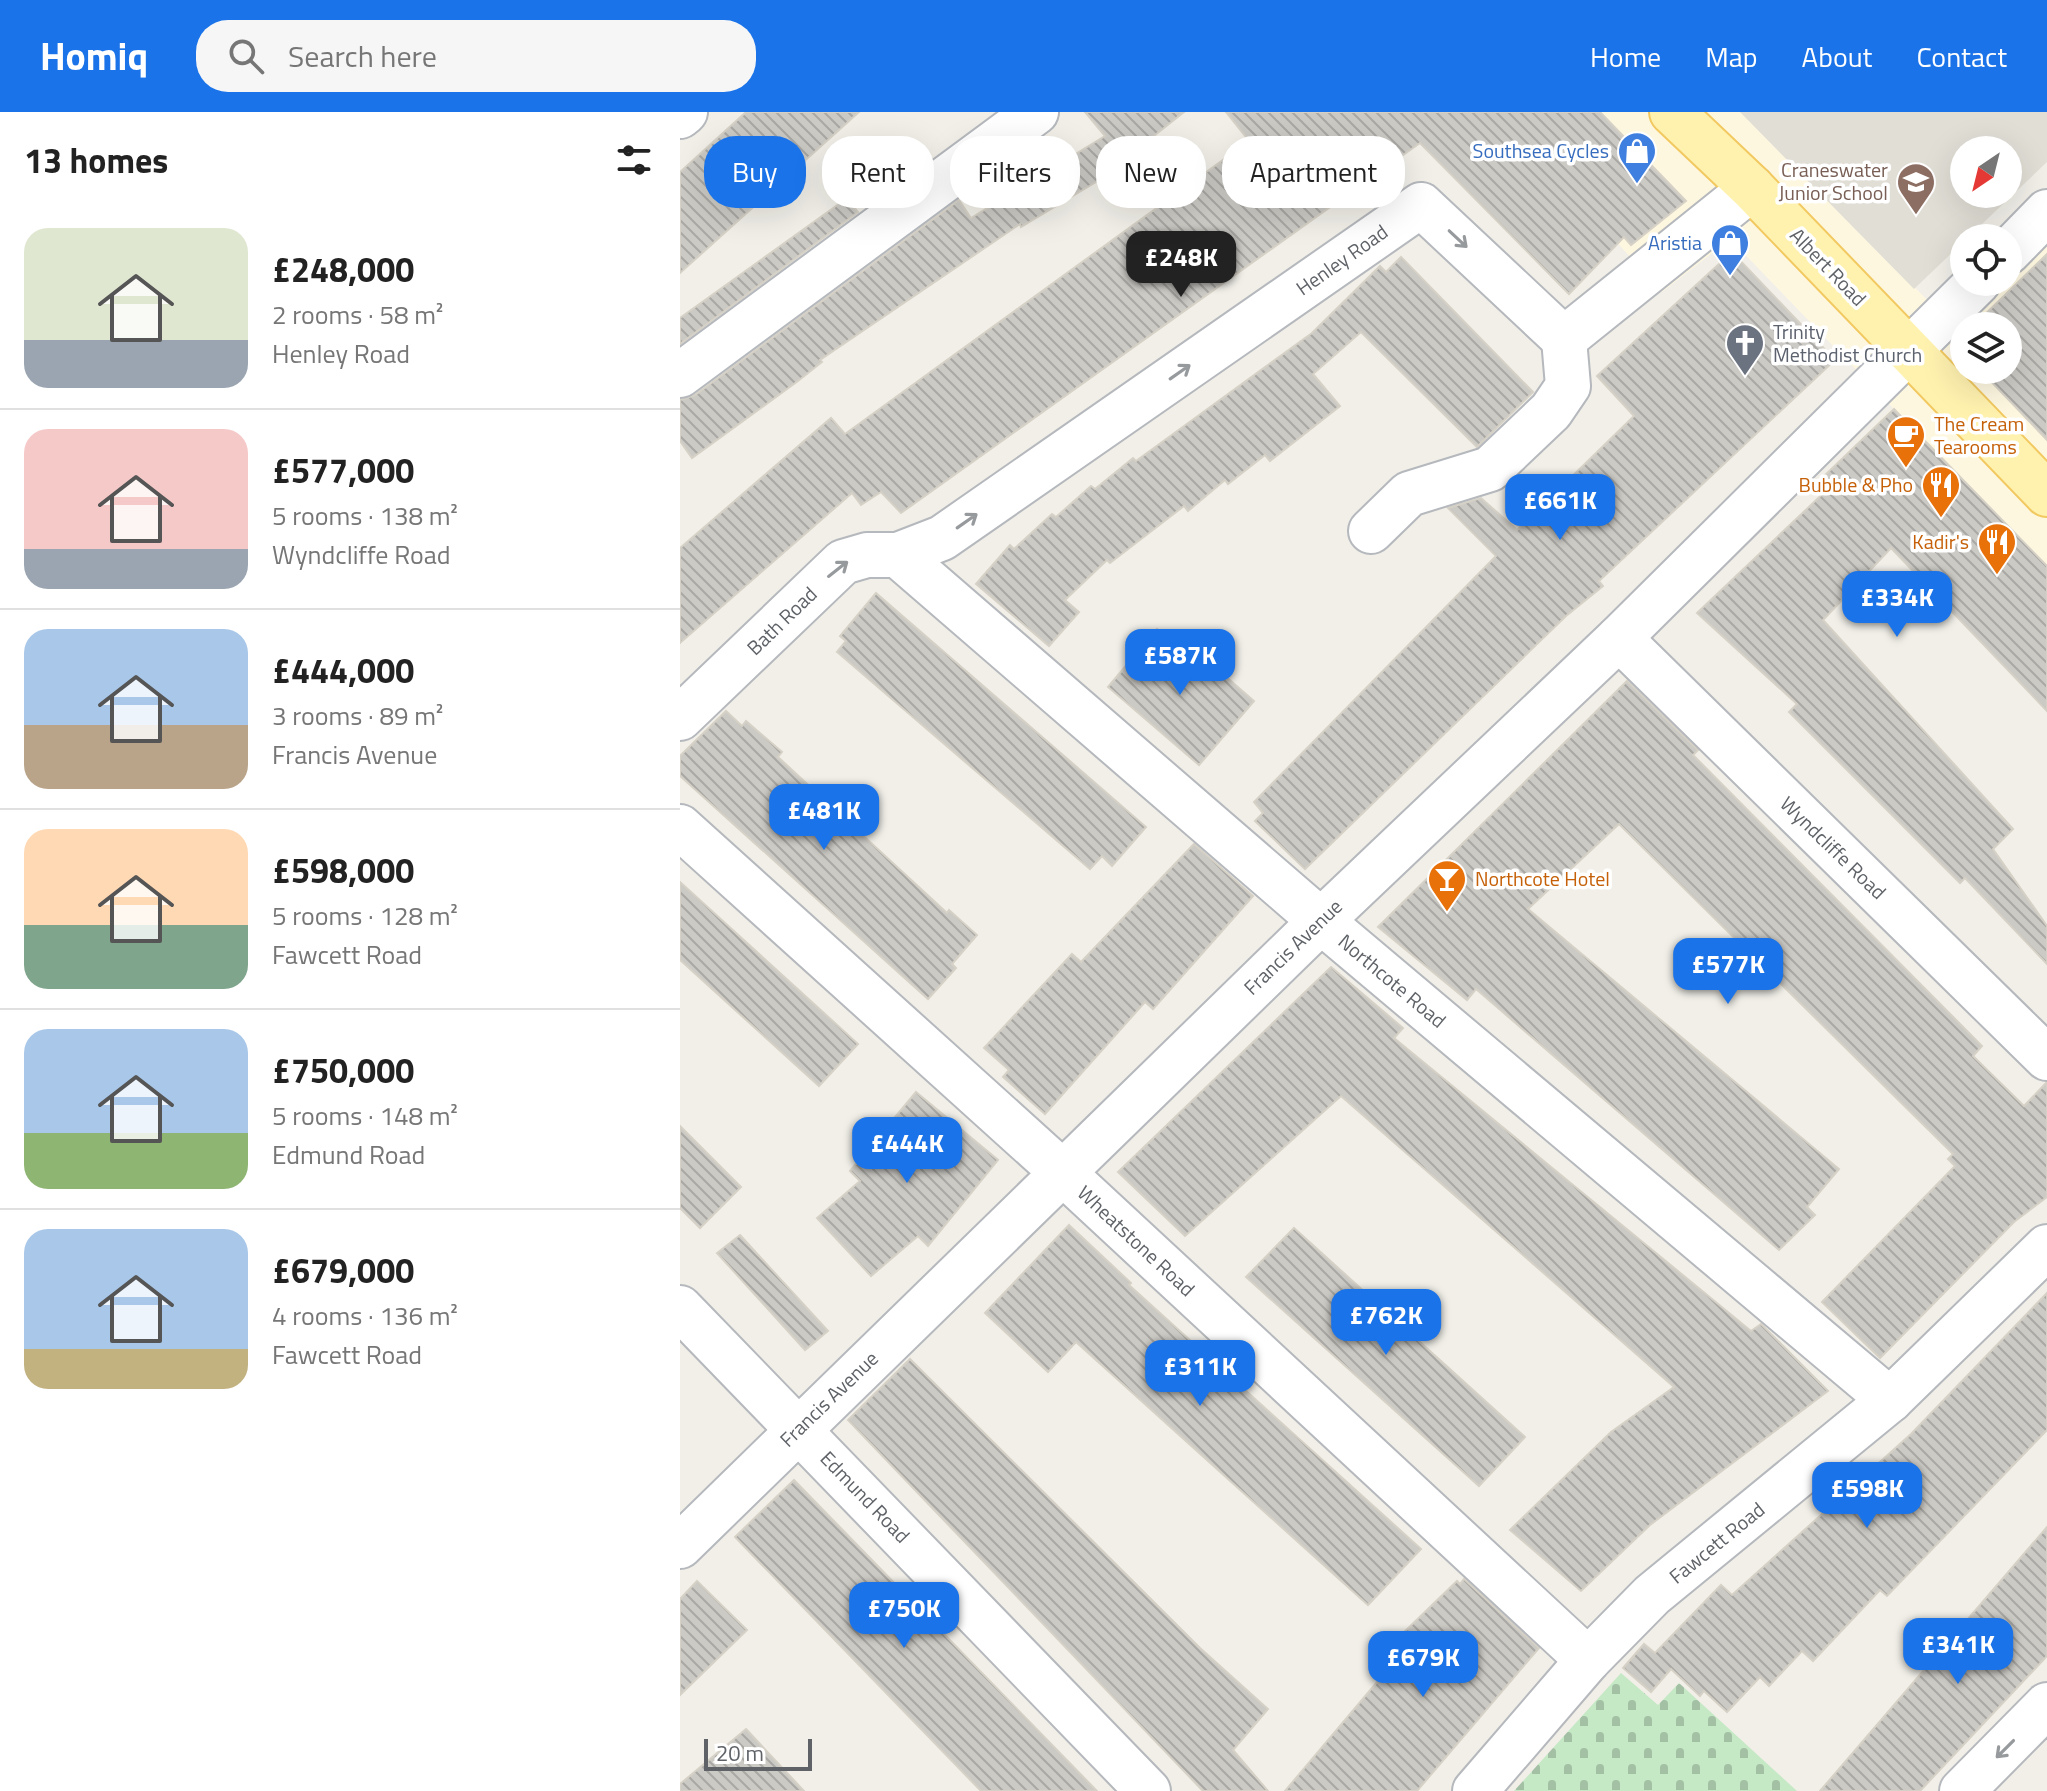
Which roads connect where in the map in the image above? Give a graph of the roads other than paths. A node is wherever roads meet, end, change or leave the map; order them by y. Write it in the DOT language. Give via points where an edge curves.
graph roads {
  1 [pos="685,112"];
  2 [pos="1036,112"];
  3 [pos="1672,112"];
  4 [pos="680,116"];
  5 [pos="1752,188"];
  6 [pos="2047,212"];
  7 [pos="2022,238"];
  8 [pos="1964,296"];
  9 [pos="1564,339"];
  10 [pos="1909,352"];
  11 [pos="680,375"];
  12 [pos="2047,494"];
  13 [pos="1371,531"];
  14 [pos="898,555"];
  15 [pos="1619,638"];
  16 [pos="680,718"];
  17 [pos="680,827"];
  18 [pos="1321,921"];
  19 [pos="2047,1058"];
  20 [pos="1062,1172"];
  21 [pos="2046,1251"];
  22 [pos="680,1308"];
  23 [pos="1890,1400"];
  24 [pos="799,1428"];
  25 [pos="680,1546"];
  26 [pos="1588,1660"];
  27 [pos="2047,1705"];
  28 [pos="1148,1791"];
  29 [pos="1475,1791"];
  30 [pos="1962,1791"];
  1 -- 4 [label="street"];
  2 -- 11 [label="street"];
  3 -- 5 [label="main road, Albert Road"];
  5 -- 9 [label="street"];
  5 -- 10 [label="main road, Albert Road"];
  6 -- 7 [label="street"];
  8 -- 10 [label="street, Francis Avenue"];
  9 -- 13 [label="street" via="1568,386 1551,411 1490,469 1409,494"];
  14 -- 9 [label="street, Henley Road, one-way" via="942,538 1421,205"];
  10 -- 12 [label="main road, Albert Road"];
  10 -- 15 [label="street, Francis Avenue"];
  16 -- 14 [label="street, Bath Road, one-way" via="843,562"];
  14 -- 18 [label="street, Northcote Road"];
  15 -- 18 [label="street, Francis Avenue"];
  15 -- 19 [label="street, Wyndcliffe Road"];
  17 -- 20 [label="street, Wheatstone Road"];
  18 -- 20 [label="street, Francis Avenue"];
  18 -- 23 [label="street, Northcote Road"];
  20 -- 24 [label="street, Francis Avenue"];
  20 -- 26 [label="street, Wheatstone Road"];
  21 -- 23 [label="street, Fawcett Road"];
  22 -- 24 [label="street, Edmund Road"];
  23 -- 26 [label="street, Fawcett Road" via="1652,1595"];
  24 -- 25 [label="street, Francis Avenue"];
  24 -- 28 [label="street, Edmund Road"];
  26 -- 29 [label="street, Fawcett Road"];
  27 -- 30 [label="street, one-way"];
}
